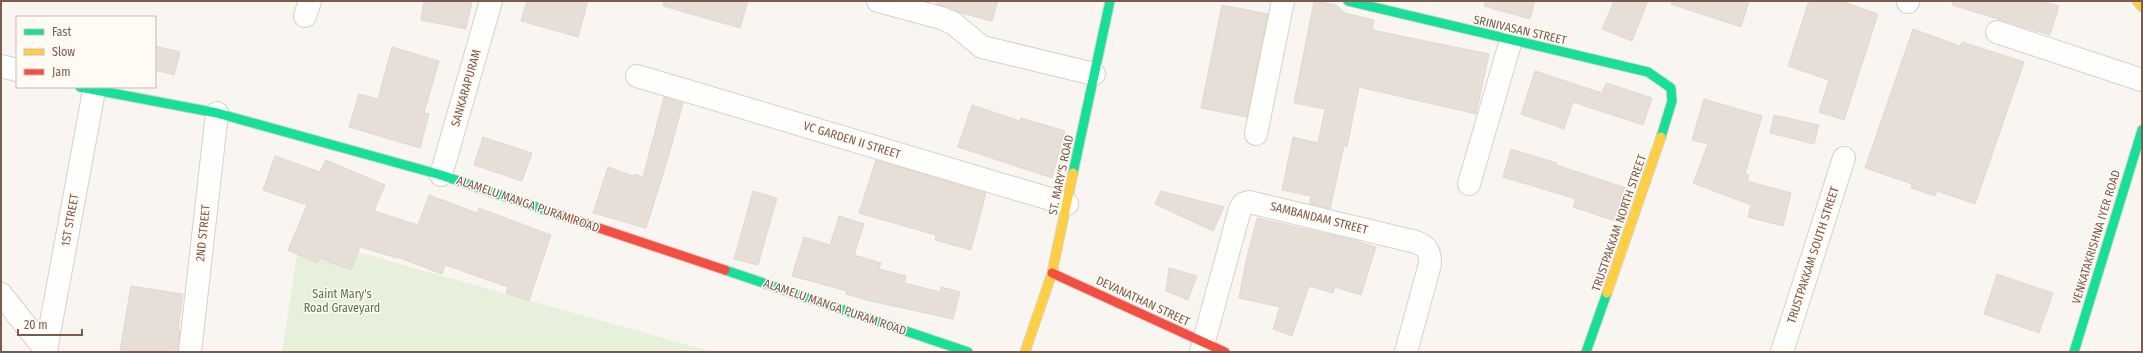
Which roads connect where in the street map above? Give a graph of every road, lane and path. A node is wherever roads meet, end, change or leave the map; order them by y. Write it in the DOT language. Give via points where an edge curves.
graph roads {
  1 [pos="491,1"];
  2 [pos="878,1"];
  3 [pos="1110,1"];
  4 [pos="1283,1"];
  5 [pos="1348,1"];
  6 [pos="2137,1"];
  7 [pos="2142,7"];
  8 [pos="1997,32"];
  9 [pos="1511,40"];
  10 [pos="1,66"];
  11 [pos="16,70"];
  12 [pos="1094,74"];
  13 [pos="637,76"];
  14 [pos="2142,80"];
  15 [pos="87,89"];
  16 [pos="1672,101"];
  17 [pos="217,113"];
  18 [pos="2142,130"];
  19 [pos="1256,134"];
  20 [pos="1844,158"];
  21 [pos="441,175"];
  22 [pos="1469,184"];
  23 [pos="1067,204"];
  24 [pos="1052,273"];
  25 [pos="1,294"];
  26 [pos="1202,347"];
  27 [pos="46,351"];
  28 [pos="190,352"];
  29 [pos="968,352"];
  30 [pos="1025,352"];
  31 [pos="1225,352"];
  32 [pos="1406,352"];
  33 [pos="1586,352"];
  34 [pos="1782,352"];
  35 [pos="2074,352"];
  1 -- 21 [label="street, SANKARAPURAM"];
  2 -- 12 [label="street" via="953,23 982,47"];
  3 -- 12 [label="street, ST. MARY'S ROAD"];
  4 -- 19 [label="street"];
  5 -- 9 [label="street, SRINIVASAN STREET"];
  6 -- 7 [label="street"];
  8 -- 14 [label="street"];
  9 -- 16 [label="street, SRINIVASAN STREET" via="1648,72 1671,88"];
  9 -- 22 [label="street"];
  10 -- 11 [label="street"];
  12 -- 23 [label="street, ST. MARY'S ROAD"];
  13 -- 23 [label="street, VC GARDEN II STREET"];
  15 -- 17 [label="street, ALAMELU MANGA PURAM ROAD"];
  15 -- 27 [label="street, 1ST STREET"];
  16 -- 33 [label="street, TRUSTPAKKAM NORTH STREET"];
  17 -- 21 [label="street, ALAMELU MANGA PURAM ROAD"];
  17 -- 28 [label="street, 2ND STREET"];
  18 -- 35 [label="street, VENKATAKRISHNA IYER ROAD"];
  20 -- 34 [label="street, TRUSTPAKKAM SOUTH STREET"];
  21 -- 29 [label="street, ALAMELU MANGA PURAM ROAD"];
  23 -- 24 [label="street, ST. MARY'S ROAD"];
  24 -- 26 [label="street, DEVANATHAN STREET"];
  24 -- 30 [label="street, ST. MARY'S ROAD"];
  25 -- 27 [label="street"];
  26 -- 31 [label="street, DEVANATHAN STREET"];
  26 -- 32 [label="street, SAMBANDAM STREET" via="1240,209 1243,204 1249,202 1426,246 1430,252 1430,264"];
}
